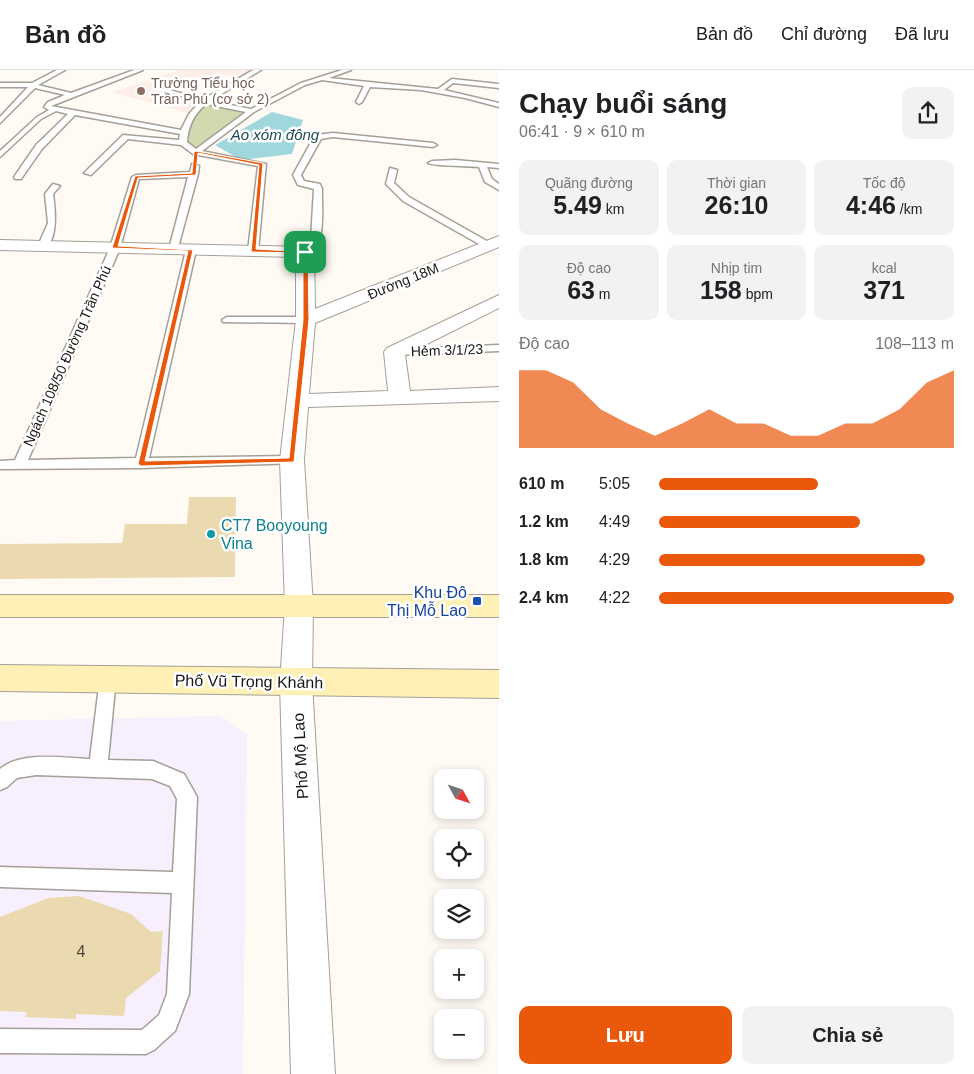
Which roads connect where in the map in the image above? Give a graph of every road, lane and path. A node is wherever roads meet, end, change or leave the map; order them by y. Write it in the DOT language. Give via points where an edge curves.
graph roads {
  1 [pos="62,70"];
  2 [pos="140,70"];
  3 [pos="258,70"];
  4 [pos="348,70"];
  5 [pos="324,79"];
  6 [pos="0,85"];
  7 [pos="32,85"];
  8 [pos="368,85"];
  9 [pos="499,86"];
  10 [pos="92,88"];
  11 [pos="171,91"];
  12 [pos="439,91"];
  13 [pos="105,92"];
  14 [pos="73,95"];
  15 [pos="207,102"];
  16 [pos="359,102"];
  17 [pos="499,105"];
  18 [pos="55,109"];
  19 [pos="252,111"];
  20 [pos="73,114"];
  21 [pos="0,121"];
  22 [pos="183,132"];
  23 [pos="183,143"];
  24 [pos="433,145"];
  25 [pos="1,151"];
  26 [pos="196,152"];
  27 [pos="432,163"];
  28 [pos="482,164"];
  29 [pos="499,166"];
  30 [pos="393,170"];
  31 [pos="88,172"];
  32 [pos="194,174"];
  33 [pos="18,177"];
  34 [pos="56,186"];
  35 [pos="499,188"];
  36 [pos="494,244"];
  37 [pos="43,246"];
  38 [pos="115,248"];
  39 [pos="5,250"];
  40 [pos="182,250"];
  41 [pos="253,251"];
  42 [pos="305,252"];
  43 [pos="499,301"];
  44 [pos="227,320"];
  45 [pos="306,320"];
  46 [pos="499,348"];
  47 [pos="394,352"];
  48 [pos="499,394"];
  49 [pos="400,397"];
  50 [pos="298,401"];
  51 [pos="292,460"];
  52 [pos="141,464"];
  53 [pos="19,465"];
  54 [pos="0,466"];
  55 [pos="0,606"];
  56 [pos="299,606"];
  57 [pos="499,606"];
  58 [pos="0,678"];
  59 [pos="108,678"];
  60 [pos="296,683"];
  61 [pos="499,684"];
  62 [pos="98,768"];
  63 [pos="0,781"];
  64 [pos="0,877"];
  65 [pos="183,883"];
  66 [pos="0,1042"];
  67 [pos="314,1074"];
  1 -- 7 [label="lane"];
  2 -- 10 [label="lane"];
  3 -- 15 [label="lane"];
  4 -- 5 [label="lane"];
  5 -- 8 [label="lane"];
  5 -- 19 [label="lane" via="303,84"];
  6 -- 7 [label="lane"];
  7 -- 14 [label="lane"];
  7 -- 21 [label="lane"];
  8 -- 12 [label="lane"];
  8 -- 16 [label="lane"];
  9 -- 12 [label="lane" via="452,81"];
  10 -- 13 [label="lane"];
  10 -- 14 [label="lane"];
  11 -- 15 [label="lane"];
  12 -- 17 [label="lane"];
  14 -- 18 [label="lane" via="47,107"];
  15 -- 19 [label="lane"];
  15 -- 22 [label="lane" via="194,111"];
  18 -- 20 [label="lane"];
  18 -- 25 [label="lane" via="39,118"];
  19 -- 26 [label="lane"];
  20 -- 22 [label="lane"];
  20 -- 33 [label="lane" via="39,147"];
  22 -- 23 [label="lane"];
  23 -- 26 [label="lane"];
  23 -- 31 [label="lane" via="126,137"];
  24 -- 42 [label="lane" via="334,135 318,137 297,175 301,183 312,184 318,189 316,239"];
  26 -- 32 [label="lane"];
  26 -- 41 [label="lane" via="262,164"];
  27 -- 28 [label="lane"];
  28 -- 29 [label="lane"];
  28 -- 35 [label="lane" via="488,180"];
  30 -- 36 [label="lane" via="390,184 406,199"];
  32 -- 38 [label="lane, Ngách 108/50 Đường Trần Phú" via="136,177"];
  32 -- 40 [label="lane"];
  34 -- 37 [label="lane" via="49,194 52,223"];
  36 -- 45 [label="street, Đường 18M"];
  37 -- 38 [label="street"];
  37 -- 39 [label="street"];
  38 -- 40 [label="street"];
  38 -- 53 [label="lane, Ngách 108/50 Đường Trần Phú"];
  40 -- 41 [label="street"];
  40 -- 52 [label="lane"];
  41 -- 42 [label="street"];
  42 -- 45 [label="street, Phố Mộ Lao"];
  43 -- 47 [label="street"];
  44 -- 45 [label="lane"];
  45 -- 50 [label="street, Phố Mộ Lao"];
  46 -- 47 [label="lane, Hẻm 3/1/23"];
  47 -- 49 [label="street"];
  48 -- 49 [label="street"];
  49 -- 50 [label="street"];
  50 -- 51 [label="street, Phố Mộ Lao"];
  51 -- 52 [label="lane"];
  51 -- 56 [label="street, Phố Mộ Lao"];
  52 -- 53 [label="lane"];
  53 -- 54 [label="lane"];
  55 -- 56 [label="main road"];
  56 -- 57 [label="main road"];
  56 -- 60 [label="street, Phố Mộ Lao"];
  58 -- 59 [label="main road, Phố Vũ Trọng Khánh"];
  59 -- 60 [label="main road, Phố Vũ Trọng Khánh"];
  59 -- 62 [label="lane"];
  60 -- 61 [label="main road, Phố Vũ Trọng Khánh"];
  60 -- 67 [label="street, Phố Mộ Lao"];
  62 -- 63 [label="lane" via="36,766 12,770"];
  62 -- 65 [label="lane" via="153,770 177,780 187,797"];
  64 -- 65 [label="lane"];
  65 -- 66 [label="lane" via="178,994 168,1023 146,1042"];
}
